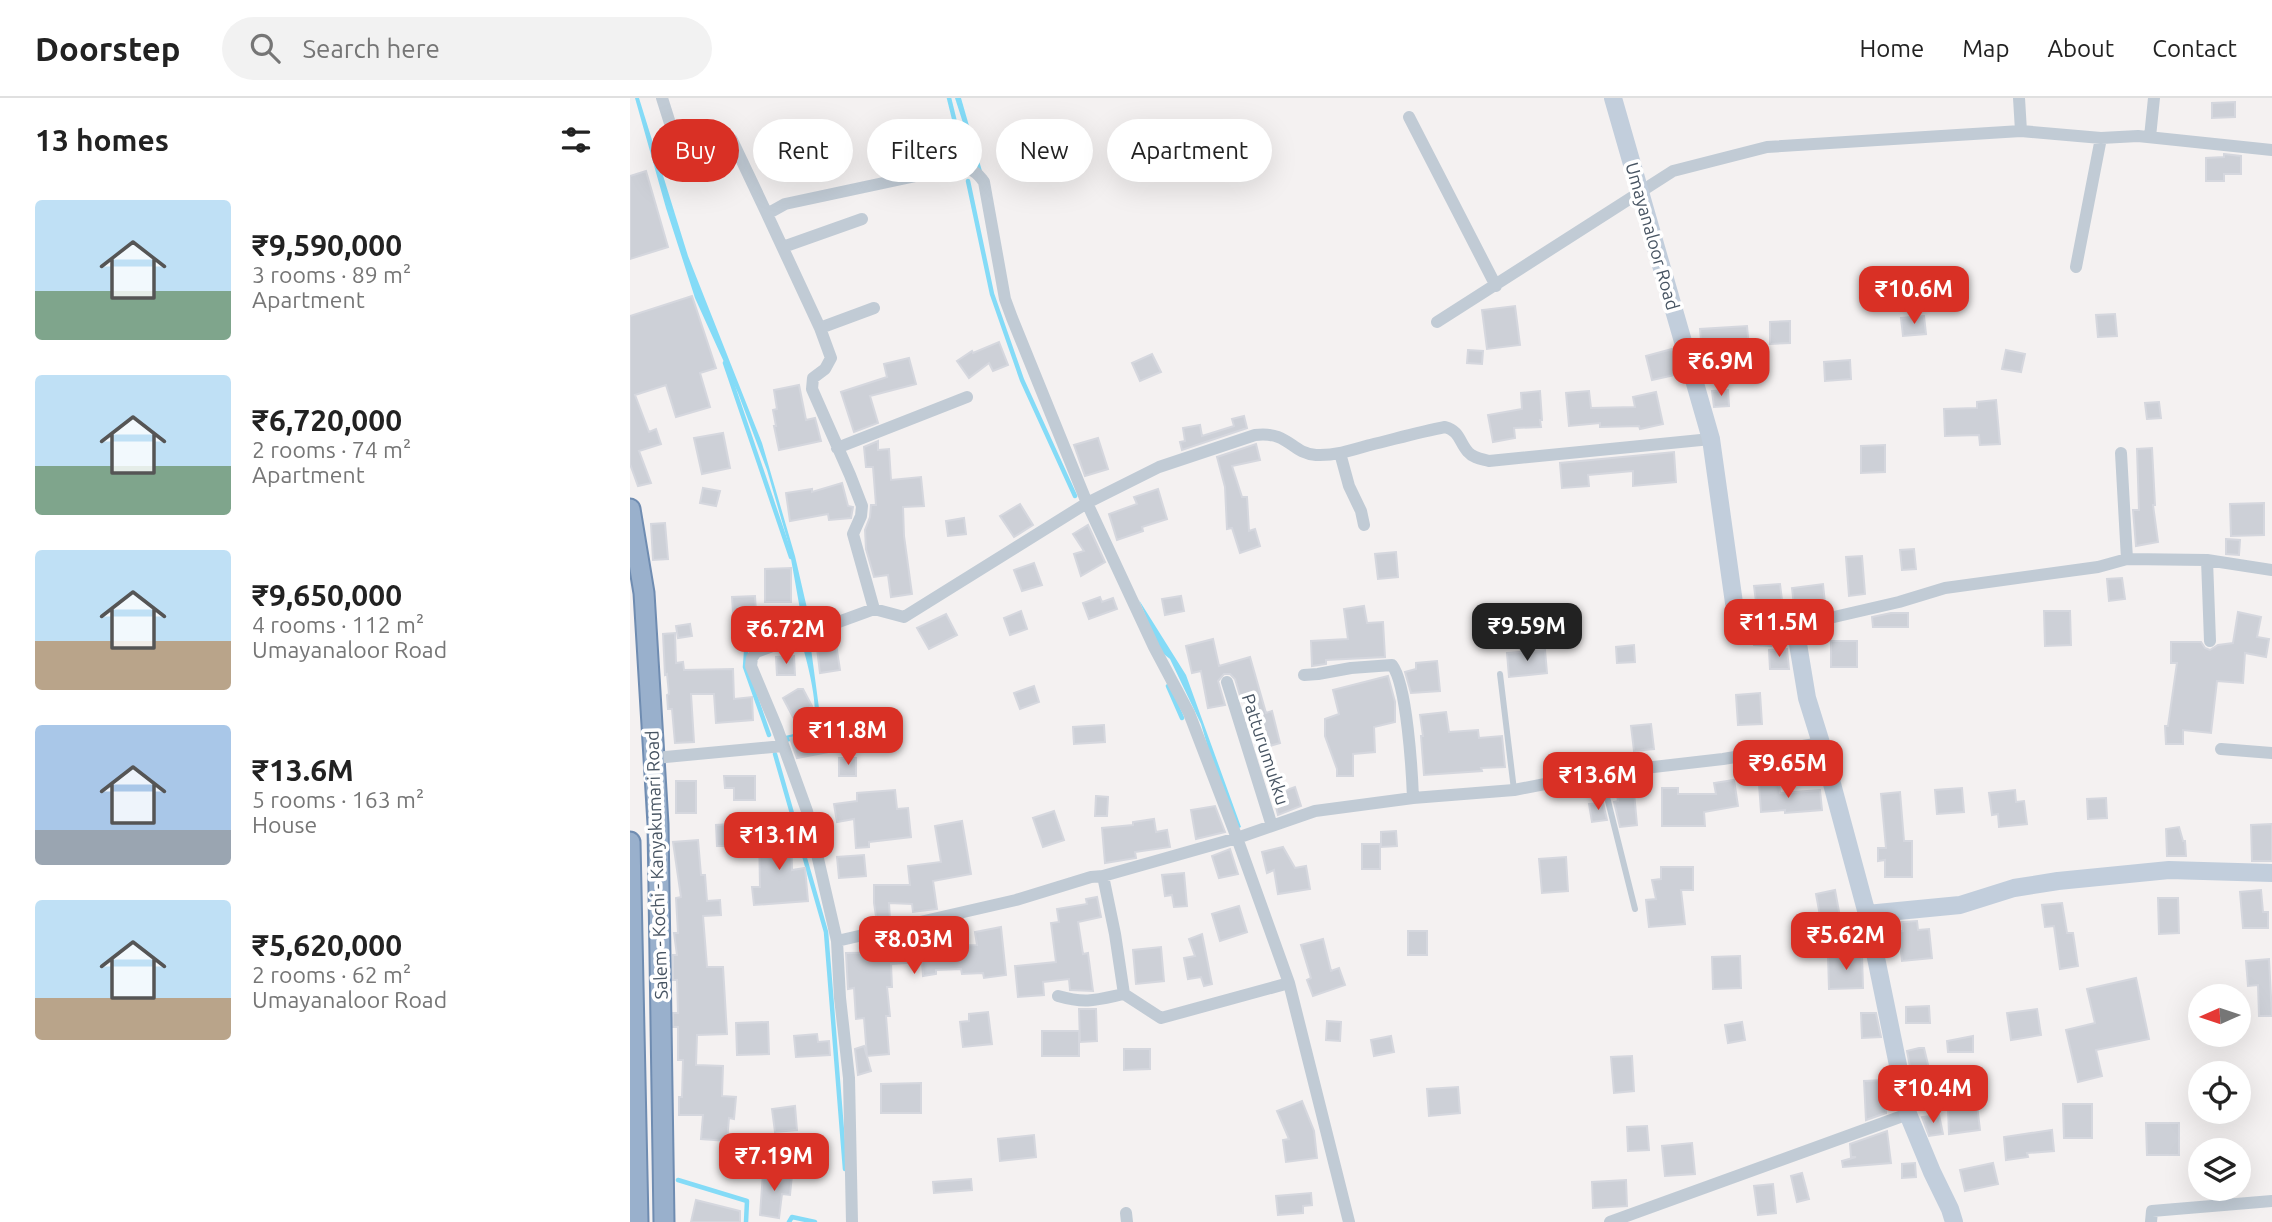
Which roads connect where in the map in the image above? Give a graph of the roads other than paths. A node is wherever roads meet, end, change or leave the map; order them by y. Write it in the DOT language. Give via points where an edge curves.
graph roads {
  1 [pos="662,98"];
  2 [pos="1613,98"];
  3 [pos="2019,98"];
  4 [pos="2154,98"];
  5 [pos="1409,117"];
  6 [pos="2021,131"];
  7 [pos="2150,137"];
  8 [pos="2101,138"];
  9 [pos="2272,150"];
  10 [pos="1640,192"];
  11 [pos="767,214"];
  12 [pos="862,219"];
  13 [pos="783,247"];
  14 [pos="2076,267"];
  15 [pos="1496,286"];
  16 [pos="874,308"];
  17 [pos="1437,323"];
  18 [pos="820,328"];
  19 [pos="967,397"];
  20 [pos="1711,439"];
  21 [pos="837,447"];
  22 [pos="1340,453"];
  23 [pos="2121,453"];
  24 [pos="1087,503"];
  25 [pos="630,509"];
  26 [pos="1364,525"];
  27 [pos="2127,559"];
  28 [pos="2207,560"];
  29 [pos="2272,570"];
  30 [pos="874,609"];
  31 [pos="1795,626"];
  32 [pos="2210,641"];
  33 [pos="1500,674"];
  34 [pos="1304,675"];
  35 [pos="1227,682"];
  36 [pos="1821,743"];
  37 [pos="783,746"];
  38 [pos="2221,749"];
  39 [pos="2272,753"];
  40 [pos="655,758"];
  41 [pos="1601,773"];
  42 [pos="1514,790"];
  43 [pos="1413,798"];
  44 [pos="1272,826"];
  45 [pos="1237,838"];
  46 [pos="630,842"];
  47 [pos="2272,873"];
  48 [pos="1103,876"];
  49 [pos="1635,909"];
  50 [pos="1867,914"];
  51 [pos="837,941"];
  52 [pos="1289,983"];
  53 [pos="1124,994"];
  54 [pos="1058,996"];
  55 [pos="1908,1114"];
  56 [pos="2272,1201"];
  57 [pos="638,1222"];
  58 [pos="664,1222"];
  59 [pos="852,1222"];
  60 [pos="1349,1222"];
  61 [pos="1610,1222"];
  62 [pos="1954,1222"];
  63 [pos="2151,1222"];
  1 -- 11 [label="street" via="680,144 732,140"];
  2 -- 10 [label="main road, Umayanaloor Road"];
  3 -- 6 [label="street"];
  4 -- 7 [label="street"];
  5 -- 15 [label="street"];
  6 -- 8 [label="street"];
  6 -- 10 [label="street" via="1767,147 1673,171"];
  7 -- 8 [label="street"];
  7 -- 9 [label="street"];
  8 -- 14 [label="street"];
  10 -- 15 [label="street"];
  10 -- 20 [label="main road, Umayanaloor Road"];
  11 -- 13 [label="street"];
  11 -- 24 [label="street" via="785,204 958,167 978,174 984,182 1005,299"];
  12 -- 13 [label="street"];
  13 -- 18 [label="street"];
  15 -- 17 [label="street"];
  16 -- 18 [label="street"];
  18 -- 21 [label="street" via="831,358 813,378 812,389"];
  19 -- 21 [label="street"];
  20 -- 22 [label="street" via="1489,461 1467,451 1453,429 1445,428"];
  20 -- 31 [label="main road, Umayanaloor Road" via="1739,616 1751,622"];
  21 -- 30 [label="street" via="862,506 853,534"];
  22 -- 24 [label="street" via="1315,455 1279,435 1255,435 1159,467"];
  22 -- 26 [label="street"];
  23 -- 27 [label="street"];
  24 -- 30 [label="street" via="904,617"];
  24 -- 45 [label="street" via="1189,713"];
  25 -- 40 [label="highway, Salem - Kochi - Kanyakumari Road" via="645,593"];
  27 -- 28 [label="street"];
  27 -- 31 [label="street" via="1945,588"];
  28 -- 29 [label="street"];
  28 -- 32 [label="street"];
  30 -- 37 [label="street" via="756,652 751,658"];
  31 -- 36 [label="main road" via="1807,698"];
  33 -- 42 [label="lane"];
  34 -- 43 [label="street" via="1392,665 1401,687"];
  35 -- 44 [label="street, Patturumukku"];
  36 -- 41 [label="street"];
  36 -- 50 [label="main road"];
  37 -- 40 [label="street"];
  37 -- 51 [label="street" via="807,811"];
  38 -- 39 [label="street"];
  40 -- 58 [label="highway, Salem - Kochi - Kanyakumari Road"];
  41 -- 42 [label="street"];
  41 -- 49 [label="lane"];
  42 -- 43 [label="street"];
  43 -- 44 [label="street" via="1315,811"];
  44 -- 45 [label="street"];
  45 -- 48 [label="street"];
  45 -- 52 [label="street"];
  46 -- 57 [label="highway"];
  47 -- 50 [label="main road" via="2169,870 2014,888 1960,905"];
  48 -- 51 [label="street"];
  48 -- 53 [label="street"];
  50 -- 55 [label="main road"];
  51 -- 59 [label="street" via="849,1078"];
  52 -- 53 [label="street" via="1161,1018"];
  52 -- 60 [label="street"];
  53 -- 54 [label="street" via="1095,1002"];
  55 -- 61 [label="street"];
  55 -- 62 [label="main road"];
  56 -- 63 [label="street" via="2151,1212"];
}
